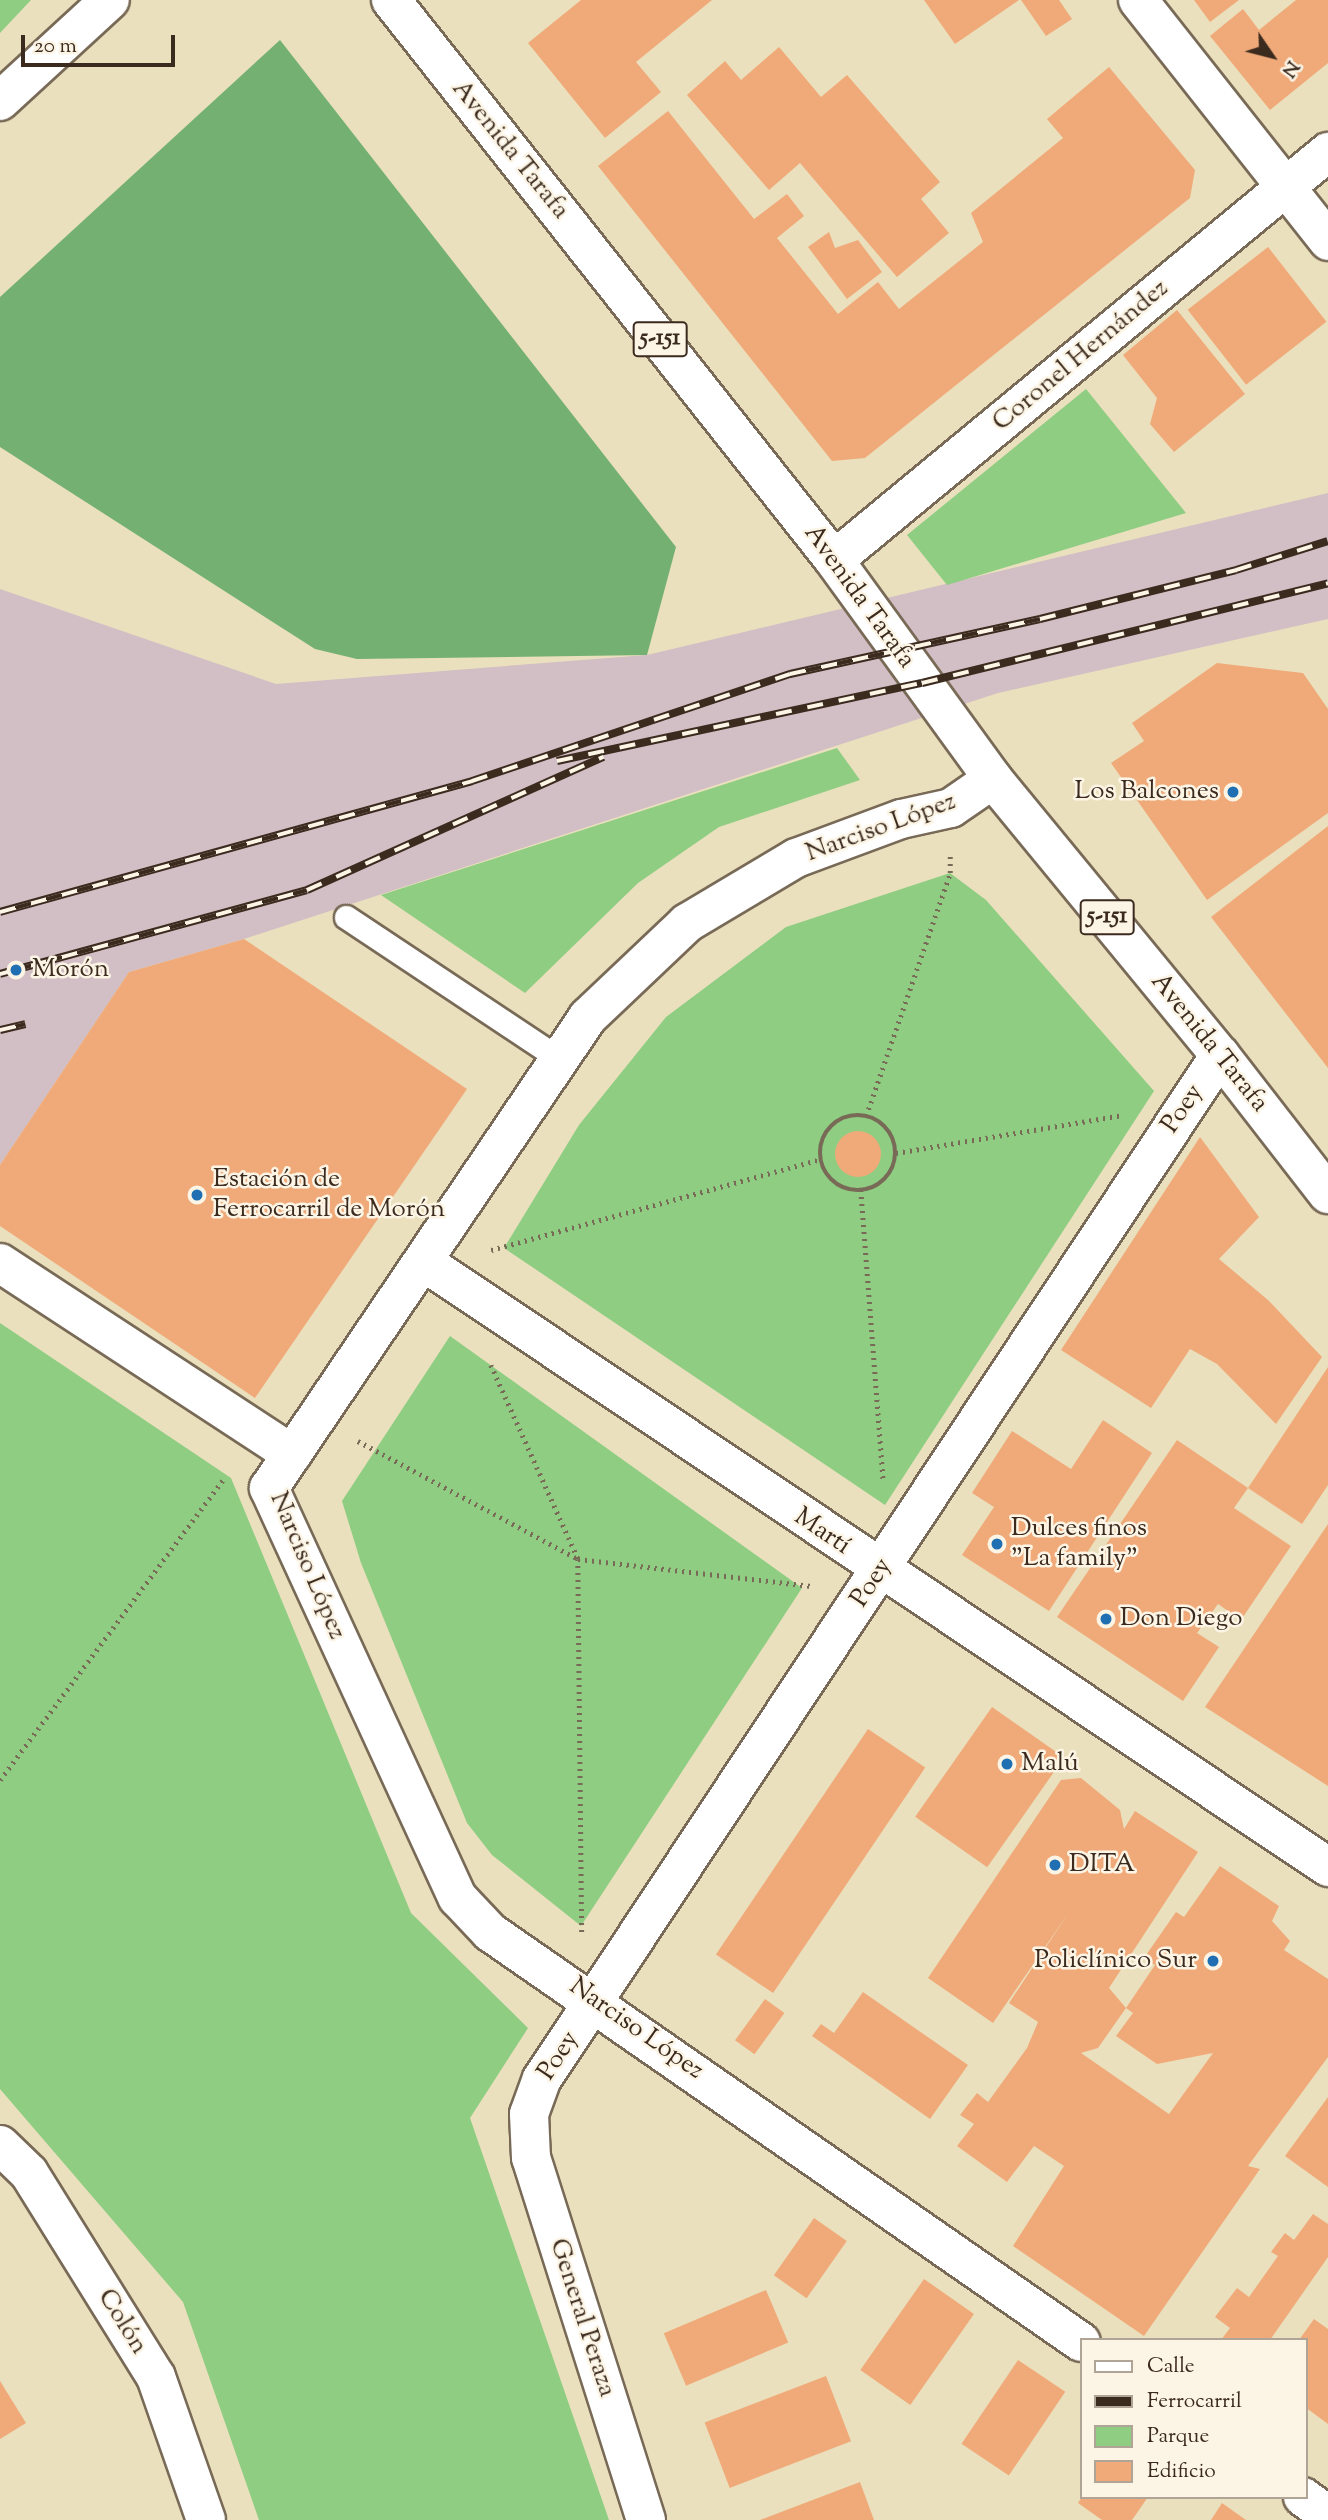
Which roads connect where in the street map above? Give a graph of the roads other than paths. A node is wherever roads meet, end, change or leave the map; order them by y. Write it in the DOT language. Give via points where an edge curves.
graph roads {
  1 [pos="391,0"];
  2 [pos="1138,0"];
  3 [pos="104,2"];
  4 [pos="0,102"];
  5 [pos="1328,152"];
  6 [pos="1285,188"];
  7 [pos="1328,241"];
  8 [pos="834,561"];
  9 [pos="993,779"];
  10 [pos="346,916"];
  11 [pos="1220,1055"];
  12 [pos="560,1059"];
  13 [pos="1328,1194"];
  14 [pos="424,1262"];
  15 [pos="0,1263"];
  16 [pos="292,1454"];
  17 [pos="880,1571"];
  18 [pos="1328,1867"];
  19 [pos="596,2000"];
  20 [pos="529,2114"];
  21 [pos="0,2145"];
  22 [pos="1080,2341"];
  23 [pos="1306,2499"];
  24 [pos="1328,2515"];
  25 [pos="206,2520"];
  26 [pos="646,2520"];
  1 -- 8 [label="street, Avenida Tarafa / 5-151"];
  2 -- 6 [label="street"];
  3 -- 4 [label="street"];
  5 -- 6 [label="street, Coronel Hernández"];
  6 -- 7 [label="street"];
  6 -- 8 [label="street, Coronel Hernández"];
  8 -- 9 [label="street, Avenida Tarafa / 5-151"];
  9 -- 11 [label="street, Avenida Tarafa / 5-151"];
  9 -- 12 [label="street, Narciso López" via="951,808 901,819 796,858 687,923 588,1017"];
  10 -- 12 [label="lane"];
  11 -- 13 [label="street, Avenida Tarafa / 5-151"];
  11 -- 17 [label="street, Poey"];
  12 -- 14 [label="street, Narciso López"];
  14 -- 16 [label="street, Narciso López"];
  14 -- 17 [label="street, Martí"];
  15 -- 16 [label="street"];
  16 -- 19 [label="street, Narciso López" via="269,1488 458,1898 491,1931"];
  17 -- 18 [label="street, Martí"];
  17 -- 19 [label="street, Poey"];
  19 -- 20 [label="street, Poey" via="542,2079"];
  19 -- 22 [label="street, Narciso López"];
  20 -- 26 [label="street, General Peraza" via="531,2158"];
  21 -- 25 [label="street, Colón" via="29,2173 156,2377"];
  23 -- 24 [label="street"];
}
